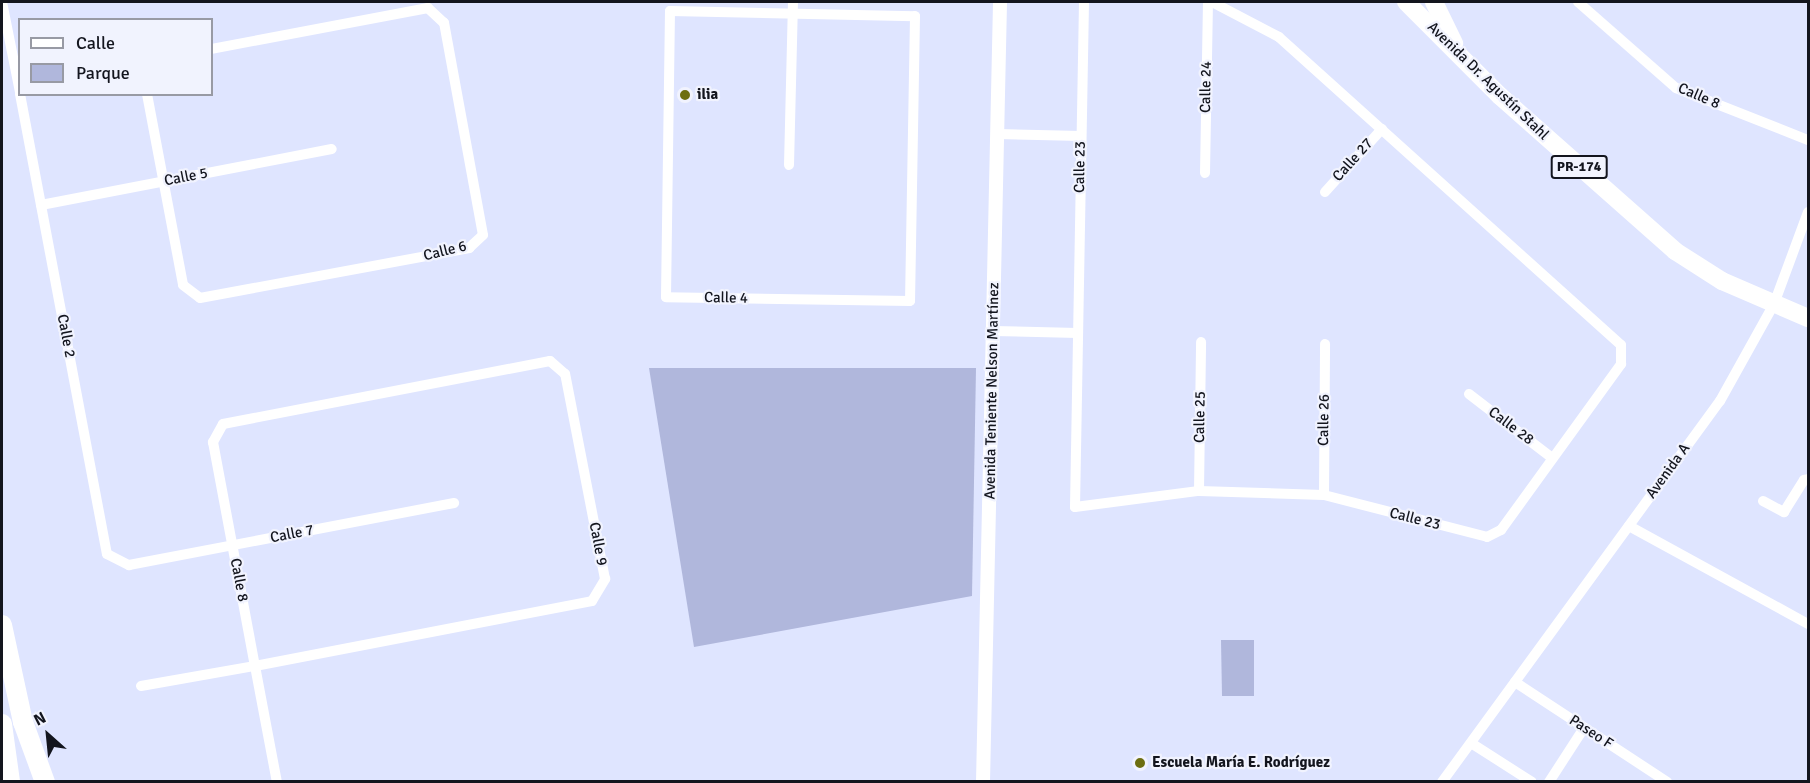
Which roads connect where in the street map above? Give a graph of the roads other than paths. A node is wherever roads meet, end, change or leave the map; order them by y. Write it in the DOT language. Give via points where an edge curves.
graph roads {
  1 [pos="2,2"];
  2 [pos="794,2"];
  3 [pos="1000,2"];
  4 [pos="1084,2"];
  5 [pos="1208,2"];
  6 [pos="1212,2"];
  7 [pos="1406,2"];
  8 [pos="1434,2"];
  9 [pos="1578,2"];
  10 [pos="793,14"];
  11 [pos="213,49"];
  12 [pos="1461,58"];
  13 [pos="18,83"];
  14 [pos="21,96"];
  15 [pos="147,96"];
  16 [pos="1382,129"];
  17 [pos="998,134"];
  18 [pos="1081,136"];
  19 [pos="1809,140"];
  20 [pos="332,149"];
  21 [pos="789,165"];
  22 [pos="1205,173"];
  23 [pos="163,181"];
  24 [pos="1325,192"];
  25 [pos="41,205"];
  26 [pos="1809,212"];
  27 [pos="1774,304"];
  28 [pos="1809,318"];
  29 [pos="993,332"];
  30 [pos="1078,333"];
  31 [pos="1201,342"];
  32 [pos="1325,344"];
  33 [pos="1469,394"];
  34 [pos="265,416"];
  35 [pos="1552,458"];
  36 [pos="1809,479"];
  37 [pos="1199,491"];
  38 [pos="1324,495"];
  39 [pos="1763,501"];
  40 [pos="454,503"];
  41 [pos="1629,526"];
  42 [pos="232,545"];
  43 [pos="129,565"];
  44 [pos="1809,624"];
  45 [pos="2,626"];
  46 [pos="255,666"];
  47 [pos="1515,682"];
  48 [pos="141,686"];
  49 [pos="2,724"];
  50 [pos="1584,728"];
  51 [pos="1471,743"];
  52 [pos="10,782"];
  53 [pos="45,782"];
  54 [pos="277,782"];
  55 [pos="983,782"];
  56 [pos="1442,782"];
  57 [pos="1532,782"];
  58 [pos="1549,782"];
  59 [pos="1667,782"];
  1 -- 13 [label="street, Calle 2"];
  2 -- 10 [label="street"];
  3 -- 17 [label="street, Avenida Teniente Nelson Martínez"];
  4 -- 18 [label="street, Calle 23"];
  5 -- 22 [label="street, Calle 24"];
  6 -- 16 [label="street, Calle 23" via="1279,37"];
  7 -- 12 [label="highway, Avenida Dr. Agustín Stahl / PR-174"];
  8 -- 12 [label="highway"];
  9 -- 19 [label="street, Calle 8" via="1676,88"];
  10 -- 10 [label="street, Calle 4" via="915,16 910,301 666,297 670,12"];
  10 -- 21 [label="street"];
  11 -- 23 [label="street, Calle 6" via="428,8 444,23 483,235 469,248 200,298 183,285"];
  12 -- 27 [label="highway, Avenida Dr. Agustín Stahl / PR-174" via="1675,251 1723,281"];
  14 -- 25 [label="street, Calle 2"];
  15 -- 23 [label="street, Calle 6"];
  16 -- 24 [label="street, Calle 27"];
  16 -- 35 [label="street, Calle 23" via="1621,345 1621,364"];
  17 -- 18 [label="street"];
  17 -- 29 [label="street, Avenida Teniente Nelson Martínez"];
  18 -- 30 [label="street, Calle 23"];
  20 -- 23 [label="street, Calle 5"];
  23 -- 25 [label="street, Calle 5"];
  25 -- 43 [label="street, Calle 2" via="107,554"];
  26 -- 27 [label="street, Avenida A"];
  27 -- 28 [label="highway, Avenida Dr. Agustín Stahl / PR-174"];
  27 -- 41 [label="street, Avenida A" via="1720,401"];
  29 -- 30 [label="street"];
  29 -- 55 [label="street, Avenida Teniente Nelson Martínez"];
  30 -- 37 [label="street, Calle 23" via="1075,507"];
  31 -- 37 [label="street, Calle 25"];
  32 -- 38 [label="street, Calle 26"];
  33 -- 35 [label="street, Calle 28"];
  34 -- 42 [label="street, Calle 8" via="223,423 213,442"];
  34 -- 46 [label="street, Calle 9" via="550,361 565,374 605,579 592,601"];
  35 -- 38 [label="street, Calle 23" via="1501,530 1487,537"];
  36 -- 39 [label="street" via="1804,480 1784,512"];
  37 -- 38 [label="street, Calle 23"];
  40 -- 42 [label="street, Calle 7"];
  41 -- 44 [label="street"];
  41 -- 47 [label="street, Avenida A"];
  42 -- 43 [label="street, Calle 7"];
  42 -- 46 [label="street, Calle 8"];
  45 -- 53 [label="highway" via="23,722"];
  46 -- 48 [label="street, Calle 9"];
  46 -- 54 [label="street, Calle 8"];
  47 -- 50 [label="street, Paseo F"];
  47 -- 51 [label="street"];
  49 -- 52 [label="highway"];
  50 -- 58 [label="street"];
  50 -- 59 [label="street, Paseo F"];
  51 -- 56 [label="street"];
  51 -- 57 [label="street"];
}
